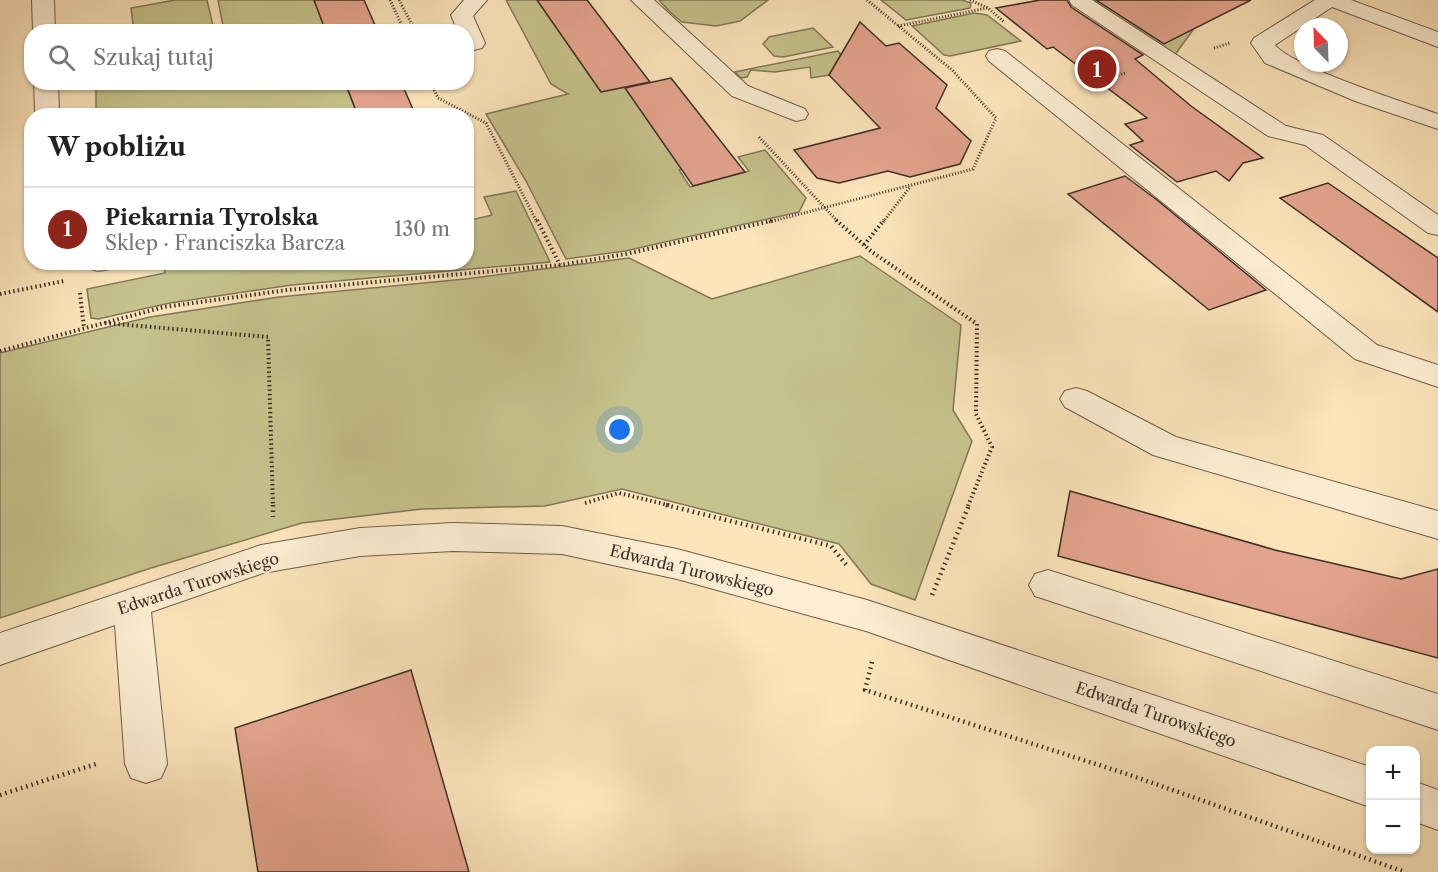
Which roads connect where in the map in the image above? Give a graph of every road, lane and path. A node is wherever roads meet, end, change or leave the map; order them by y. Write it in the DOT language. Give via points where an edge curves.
graph roads {
  1 [pos="43,0"];
  2 [pos="390,0"];
  3 [pos="399,0"];
  4 [pos="476,0"];
  5 [pos="642,0"];
  6 [pos="867,0"];
  7 [pos="1330,0"];
  8 [pos="1079,1"];
  9 [pos="988,8"];
  10 [pos="44,24"];
  11 [pos="401,24"];
  12 [pos="412,24"];
  13 [pos="466,24"];
  14 [pos="897,26"];
  15 [pos="1438,40"];
  16 [pos="997,56"];
  17 [pos="46,90"];
  18 [pos="434,90"];
  19 [pos="47,108"];
  20 [pos="457,108"];
  21 [pos="796,114"];
  22 [pos="474,117"];
  23 [pos="1438,122"];
  24 [pos="784,164"];
  25 [pos="910,187"];
  26 [pos="1438,201"];
  27 [pos="1410,208"];
  28 [pos="824,209"];
  29 [pos="1438,227"];
  30 [pos="864,244"];
  31 [pos="560,265"];
  32 [pos="67,280"];
  33 [pos="79,288"];
  34 [pos="0,294"];
  35 [pos="103,323"];
  36 [pos="84,328"];
  37 [pos="0,351"];
  38 [pos="1438,376"];
  39 [pos="1076,399"];
  40 [pos="576,505"];
  41 [pos="1438,525"];
  42 [pos="274,557"];
  43 [pos="1048,585"];
  44 [pos="932,596"];
  45 [pos="131,604"];
  46 [pos="883,622"];
  47 [pos="0,649"];
  48 [pos="1438,712"];
  49 [pos="146,755"];
  50 [pos="1366,785"];
  51 [pos="0,795"];
  52 [pos="1420,803"];
  53 [pos="1438,810"];
  54 [pos="1405,872"];
  1 -- 10 [label="street"];
  2 -- 11 [label="path"];
  3 -- 12 [label="path"];
  4 -- 13 [label="street" via="462,15"];
  5 -- 21 [label="street" via="740,91"];
  6 -- 14 [label="path"];
  7 -- 15 [label="street"];
  7 -- 23 [label="street" via="1262,43 1273,58"];
  8 -- 27 [label="street" via="1277,131 1314,140"];
  9 -- 14 [label="path"];
  14 -- 25 [label="path" via="974,91 996,118 973,169"];
  16 -- 38 [label="street" via="1366,352"];
  17 -- 19 [label="street"];
  18 -- 20 [label="path" via="438,98"];
  22 -- 31 [label="path" via="486,123"];
  24 -- 28 [label="path"];
  25 -- 28 [label="path"];
  25 -- 30 [label="path"];
  26 -- 27 [label="street"];
  27 -- 29 [label="street"];
  28 -- 30 [label="path"];
  28 -- 31 [label="path"];
  30 -- 44 [label="path" via="977,324 976,414 992,447"];
  31 -- 35 [label="path" via="287,290 164,307"];
  32 -- 34 [label="path"];
  33 -- 36 [label="path"];
  35 -- 36 [label="path"];
  35 -- 42 [label="path" via="268,337"];
  36 -- 37 [label="path"];
  39 -- 41 [label="street" via="1165,446"];
  40 -- 46 [label="path" via="619,494 831,546"];
  42 -- 45 [label="street, Edwarda Turowskiego"];
  42 -- 46 [label="street, Edwarda Turowskiego" via="372,541 453,537 562,540 677,564"];
  43 -- 48 [label="street"];
  45 -- 47 [label="street, Edwarda Turowskiego"];
  45 -- 49 [label="street"];
  46 -- 50 [label="street, Edwarda Turowskiego"];
  46 -- 54 [label="path" via="865,690 1130,775"];
  49 -- 51 [label="path"];
  52 -- 53 [label="street"];
}
